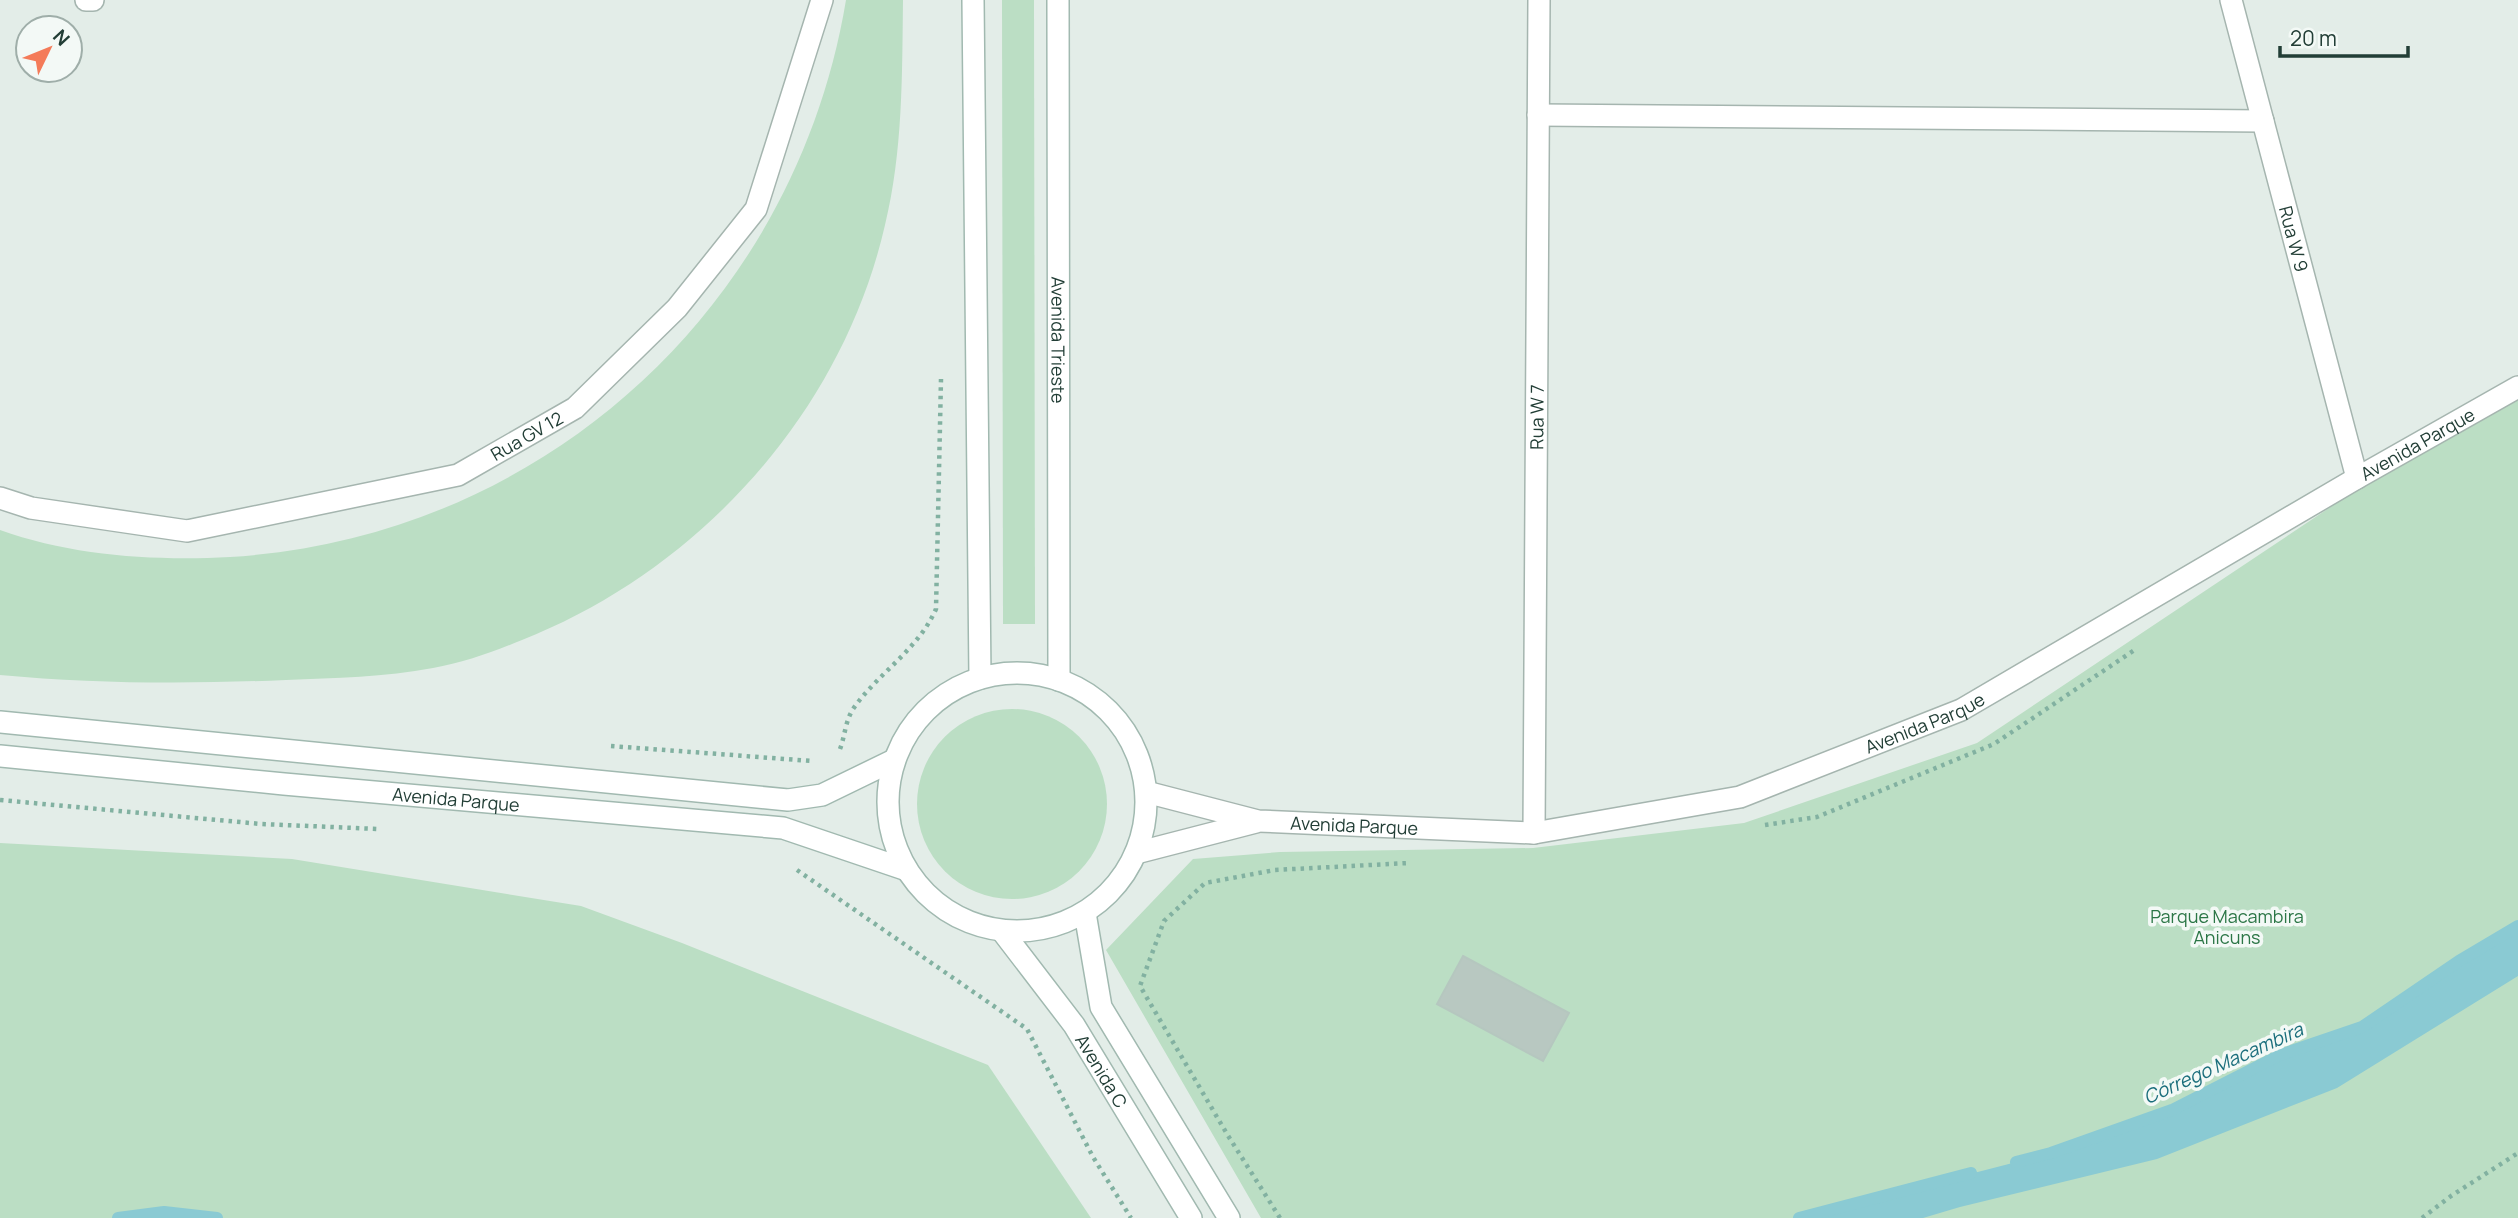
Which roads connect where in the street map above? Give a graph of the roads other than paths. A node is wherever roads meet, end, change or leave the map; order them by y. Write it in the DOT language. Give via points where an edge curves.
graph roads {
  1 [pos="86,0"];
  2 [pos="93,0"];
  3 [pos="822,0"];
  4 [pos="973,0"];
  5 [pos="1058,0"];
  6 [pos="1539,0"];
  7 [pos="2231,0"];
  8 [pos="1538,115"];
  9 [pos="2263,121"];
  10 [pos="2518,387"];
  11 [pos="2357,478"];
  12 [pos="0,498"];
  13 [pos="979,678"];
  14 [pos="1059,680"];
  15 [pos="0,722"];
  16 [pos="0,756"];
  17 [pos="894,760"];
  18 [pos="1146,792"];
  19 [pos="1258,821"];
  20 [pos="1534,834"];
  21 [pos="1136,853"];
  22 [pos="907,870"];
  23 [pos="1085,913"];
  24 [pos="1002,931"];
  25 [pos="1191,1218"];
  26 [pos="1229,1218"];
  1 -- 2 [label="street"];
  3 -- 12 [label="street, Rua GV 12" via="756,209 677,308 575,408 458,475 187,531 30,508"];
  4 -- 13 [label="street"];
  5 -- 14 [label="street, Avenida Trieste"];
  6 -- 8 [label="street, Rua W 7"];
  7 -- 9 [label="street, Rua W 9"];
  8 -- 9 [label="street"];
  8 -- 20 [label="street, Rua W 7"];
  9 -- 11 [label="street, Rua W 9"];
  10 -- 11 [label="street, Avenida Parque"];
  11 -- 20 [label="street, Avenida Parque" via="1961,710 1740,797"];
  13 -- 14 [label="street" via="1020,672"];
  13 -- 17 [label="street" via="951,690 927,709"];
  14 -- 18 [label="street" via="1092,698 1119,724 1135,749"];
  15 -- 17 [label="street, Avenida Parque" via="788,800 822,795"];
  16 -- 22 [label="street, Avenida Parque" via="783,828"];
  17 -- 22 [label="street" via="888,817"];
  18 -- 19 [label="street, Avenida Parque"];
  18 -- 21 [label="street" via="1145,823"];
  19 -- 20 [label="street, Avenida Parque"];
  19 -- 21 [label="street, Avenida Parque"];
  21 -- 23 [label="street" via="1110,894"];
  22 -- 24 [label="street" via="947,911"];
  23 -- 24 [label="street" via="1044,929"];
  23 -- 26 [label="street, Avenida C" via="1101,1007"];
  24 -- 25 [label="street, Avenida C" via="1074,1025"];
}
